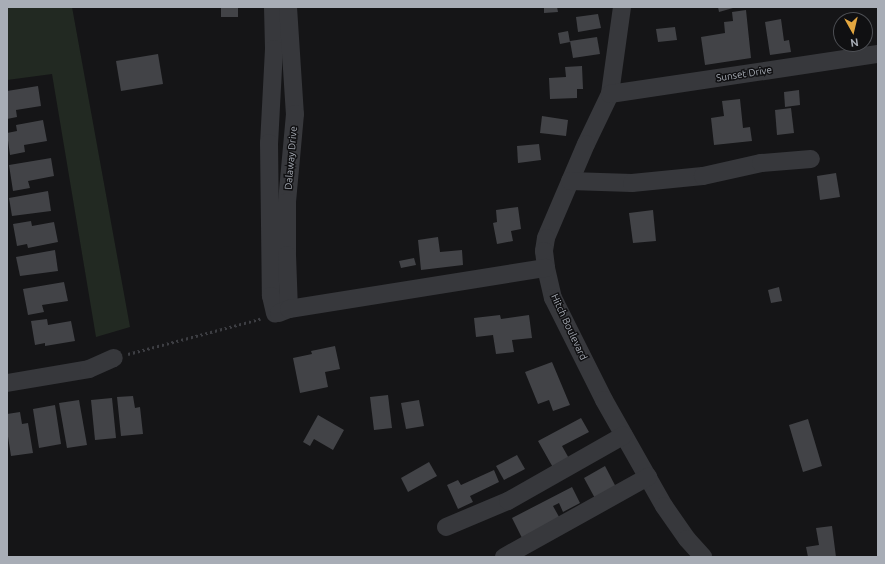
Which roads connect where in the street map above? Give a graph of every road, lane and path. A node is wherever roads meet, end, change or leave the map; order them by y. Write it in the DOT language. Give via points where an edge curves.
graph roads {
  1 [pos="273,7"];
  2 [pos="288,7"];
  3 [pos="622,7"];
  4 [pos="878,54"];
  5 [pos="610,94"];
  6 [pos="811,159"];
  7 [pos="570,181"];
  8 [pos="546,268"];
  9 [pos="277,313"];
  10 [pos="114,358"];
  11 [pos="7,383"];
  12 [pos="624,435"];
  13 [pos="648,477"];
  14 [pos="446,527"];
  15 [pos="504,557"];
  16 [pos="703,557"];
  1 -- 9 [label="street" via="270,143 271,296"];
  2 -- 9 [label="street, Dalaway Drive" via="295,114 287,202 287,255"];
  3 -- 5 [label="street, Hitch Boulevard"];
  4 -- 5 [label="street, Sunset Drive"];
  5 -- 7 [label="street, Hitch Boulevard"];
  6 -- 7 [label="street" via="761,163 703,176 639,182"];
  7 -- 8 [label="street, Hitch Boulevard" via="546,238"];
  8 -- 9 [label="street"];
  8 -- 12 [label="street, Hitch Boulevard" via="553,298"];
  9 -- 10 [label="path"];
  10 -- 11 [label="street" via="89,369"];
  12 -- 13 [label="street, Hitch Boulevard"];
  12 -- 14 [label="street" via="508,501"];
  13 -- 15 [label="street"];
  13 -- 16 [label="street, Hitch Boulevard" via="686,539"];
}
